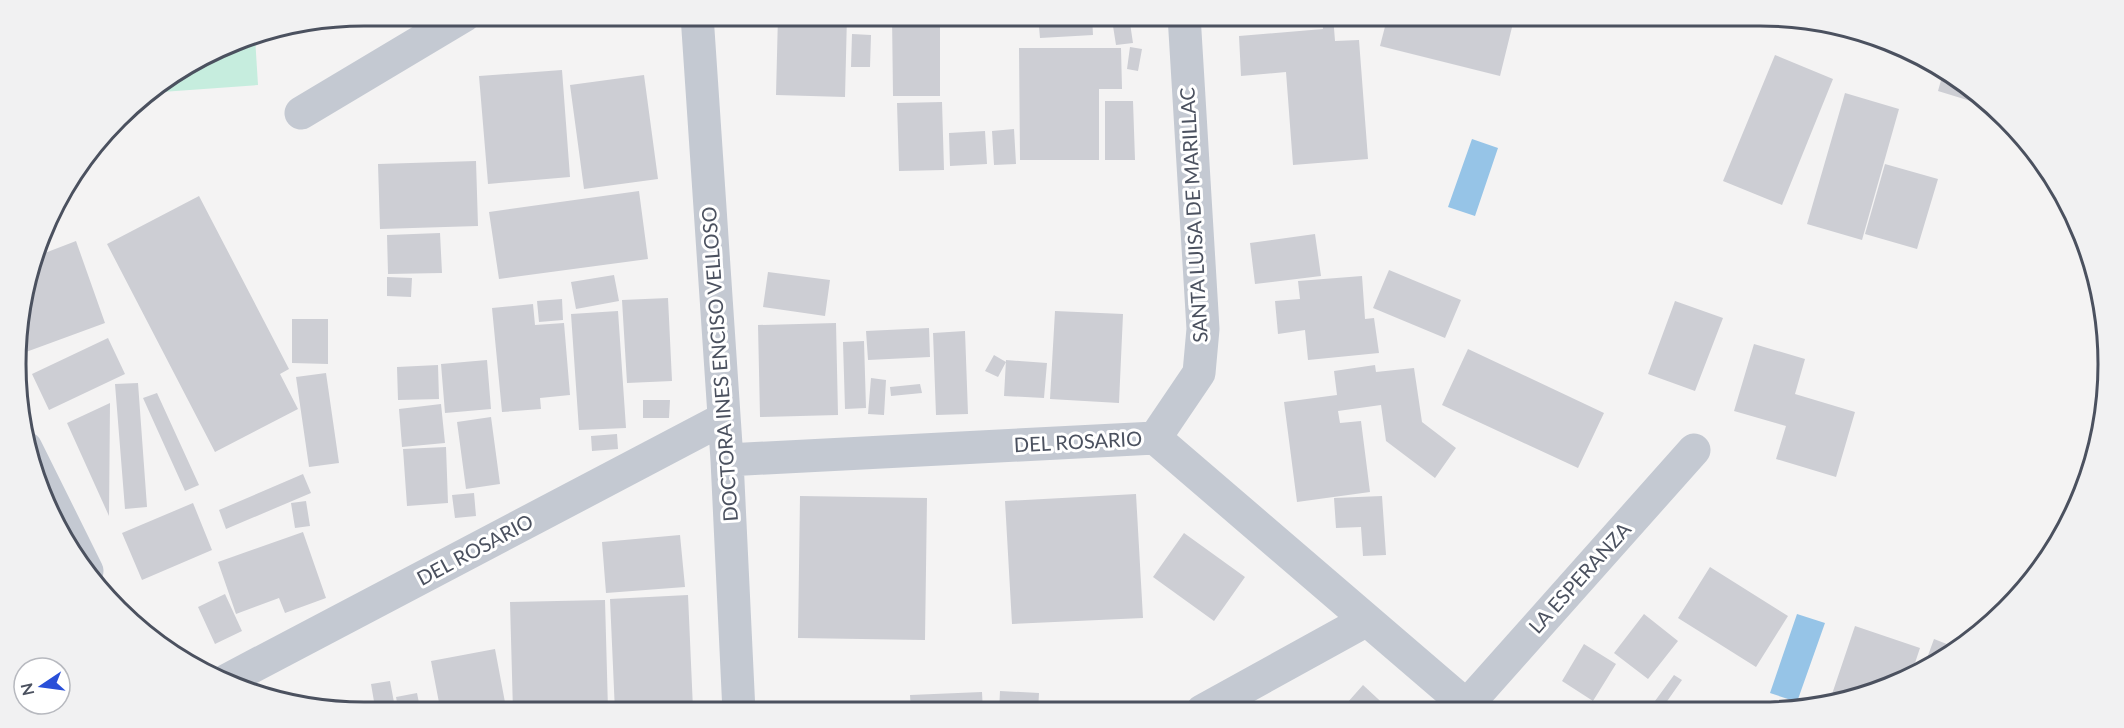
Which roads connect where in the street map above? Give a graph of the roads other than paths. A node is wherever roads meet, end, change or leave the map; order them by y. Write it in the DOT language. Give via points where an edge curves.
graph roads {
  1 [pos="447,26"];
  2 [pos="698,26"];
  3 [pos="1185,26"];
  4 [pos="301,113"];
  5 [pos="723,419"];
  6 [pos="1155,438"];
  7 [pos="1694,450"];
  8 [pos="727,460"];
  9 [pos="1365,621"];
  10 [pos="233,677"];
  11 [pos="739,702"];
  12 [pos="1218,702"];
  13 [pos="1463,702"];
  14 [pos="1475,702"];
  1 -- 4 [label="street"];
  2 -- 5 [label="street, DOCTORA INES ENCISO VELLOSO"];
  3 -- 6 [label="street, SANTA LUISA DE MARILLAC" via="1203,329 1199,373"];
  5 -- 8 [label="street, DOCTORA INES ENCISO VELLOSO"];
  5 -- 10 [label="street, DEL ROSARIO"];
  6 -- 8 [label="street, DEL ROSARIO"];
  6 -- 9 [label="street, DEL ROSARIO"];
  7 -- 14 [label="street, LA ESPERANZA"];
  8 -- 11 [label="street, DOCTORA INES ENCISO VELLOSO"];
  9 -- 12 [label="street"];
  9 -- 13 [label="street, DEL ROSARIO"];
}
